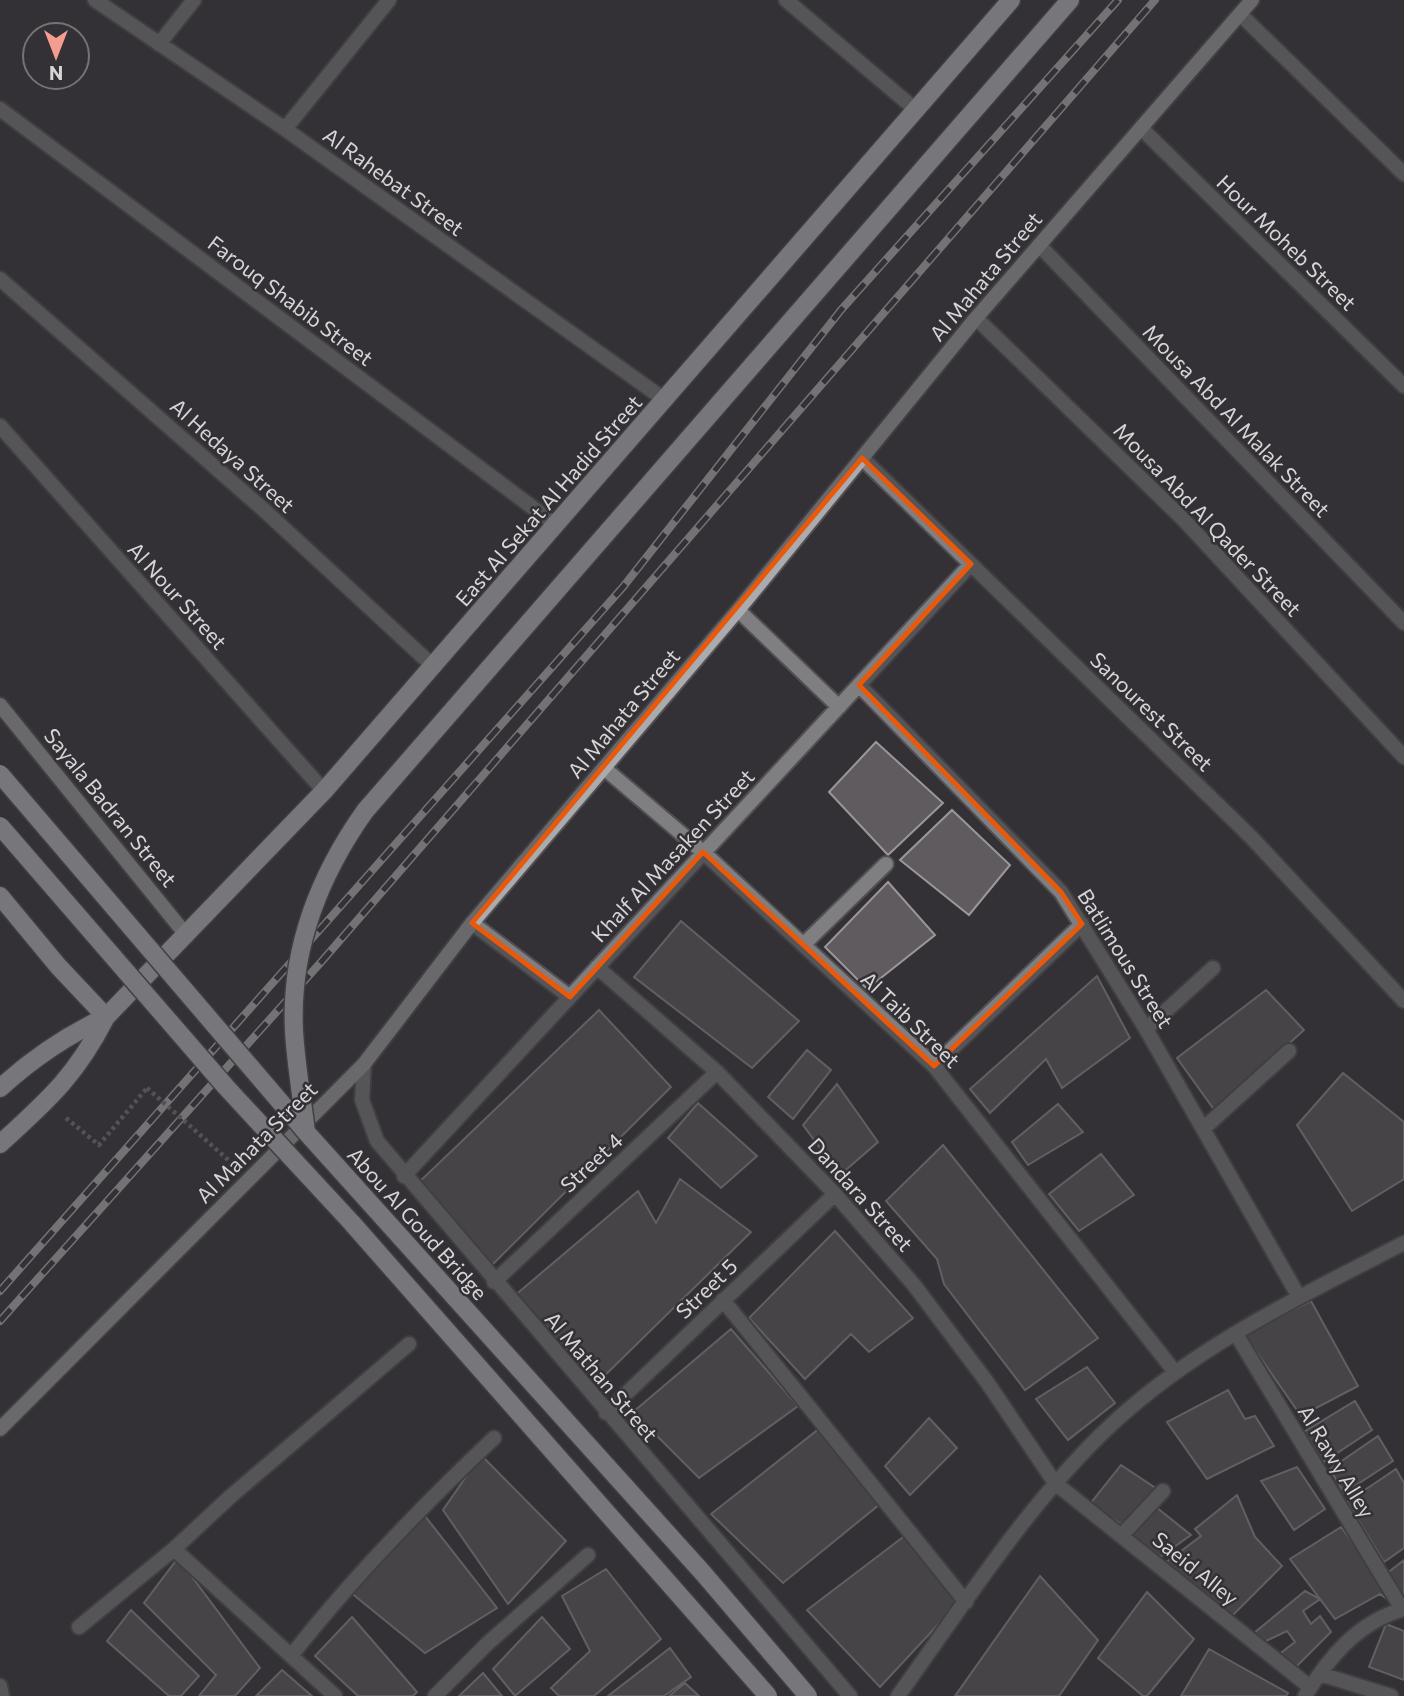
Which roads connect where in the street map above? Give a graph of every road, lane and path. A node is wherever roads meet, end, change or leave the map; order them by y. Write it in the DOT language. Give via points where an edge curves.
graph roads {
  1 [pos="95,0"];
  2 [pos="194,0"];
  3 [pos="389,0"];
  4 [pos="786,0"];
  5 [pos="1011,0"];
  6 [pos="1070,0"];
  7 [pos="1252,0"];
  8 [pos="1240,14"];
  9 [pos="159,44"];
  10 [pos="0,109"];
  11 [pos="916,110"];
  12 [pos="1141,128"];
  13 [pos="285,129"];
  14 [pos="1404,174"];
  15 [pos="1039,245"];
  16 [pos="0,279"];
  17 [pos="976,318"];
  18 [pos="1404,386"];
  19 [pos="665,400"];
  20 [pos="0,426"];
  21 [pos="862,458"];
  22 [pos="556,525"];
  23 [pos="971,564"];
  24 [pos="738,610"];
  25 [pos="1404,623"];
  26 [pos="434,667"];
  27 [pos="859,685"];
  28 [pos="0,705"];
  29 [pos="839,707"];
  30 [pos="1404,757"];
  31 [pos="604,768"];
  32 [pos="0,774"];
  33 [pos="324,791"];
  34 [pos="0,826"];
  35 [pos="703,852"];
  36 [pos="886,864"];
  37 [pos="0,896"];
  38 [pos="472,923"];
  39 [pos="1082,924"];
  40 [pos="187,936"];
  41 [pos="803,945"];
  42 [pos="597,967"];
  43 [pos="1213,968"];
  44 [pos="570,997"];
  45 [pos="1404,1002"];
  46 [pos="106,1017"];
  47 [pos="1146,1029"];
  48 [pos="1289,1051"];
  49 [pos="364,1064"];
  50 [pos="933,1066"];
  51 [pos="717,1072"];
  52 [pos="0,1088"];
  53 [pos="46,1102"];
  54 [pos="1203,1129"];
  55 [pos="306,1132"];
  56 [pos="0,1144"];
  57 [pos="234,1165"];
  58 [pos="404,1176"];
  59 [pos="835,1194"];
  60 [pos="1404,1243"];
  61 [pos="494,1282"];
  62 [pos="1299,1297"];
  63 [pos="723,1300"];
  64 [pos="1236,1334"];
  65 [pos="409,1343"];
  66 [pos="1175,1372"];
  67 [pos="606,1413"];
  68 [pos="0,1429"];
  69 [pos="494,1438"];
  70 [pos="1055,1483"];
  71 [pos="1163,1490"];
  72 [pos="1121,1536"];
  73 [pos="174,1549"];
  74 [pos="588,1555"];
  75 [pos="966,1602"];
  76 [pos="1403,1609"];
  77 [pos="79,1627"];
  78 [pos="291,1656"];
  79 [pos="1320,1674"];
  80 [pos="0,1686"];
  81 [pos="1307,1691"];
  82 [pos="2,1696"];
  83 [pos="335,1696"];
  84 [pos="435,1696"];
  85 [pos="768,1696"];
  86 [pos="808,1696"];
  87 [pos="850,1696"];
  88 [pos="898,1696"];
  89 [pos="1391,1696"];
  1 -- 9 [label="street, Al Rahebat Street"];
  2 -- 9 [label="street"];
  3 -- 13 [label="street"];
  4 -- 11 [label="street"];
  5 -- 11 [label="main road, East Al Sekat Al Hadid Street"];
  6 -- 55 [label="main road, bridge" via="365,811 340,847 304,936 296,983 294,1031"];
  7 -- 8 [label="main road, Al Mahata Street"];
  8 -- 12 [label="main road, Al Mahata Street"];
  8 -- 14 [label="street"];
  9 -- 13 [label="street, Al Rahebat Street"];
  10 -- 22 [label="street, Farouq Shabib Street"];
  11 -- 19 [label="main road, East Al Sekat Al Hadid Street"];
  12 -- 15 [label="main road, Al Mahata Street"];
  12 -- 18 [label="street, Hour Moheb Street"];
  13 -- 19 [label="street, Al Rahebat Street"];
  15 -- 17 [label="main road, Al Mahata Street"];
  15 -- 25 [label="street, Mousa Abd Al Malak Street"];
  16 -- 26 [label="street, Al Hedaya Street" via="254,500"];
  17 -- 21 [label="main road, Al Mahata Street"];
  17 -- 30 [label="street, Mousa Abd Al Qader Street" via="1183,519"];
  19 -- 22 [label="main road, East Al Sekat Al Hadid Street"];
  20 -- 33 [label="street, Al Nour Street"];
  21 -- 23 [label="street, Sanourest Street"];
  21 -- 24 [label="main road, Al Mahata Street"];
  22 -- 26 [label="main road, East Al Sekat Al Hadid Street"];
  23 -- 27 [label="street, Khalf Al Masaken Street"];
  23 -- 45 [label="street, Sanourest Street" via="1251,837"];
  24 -- 29 [label="street"];
  24 -- 31 [label="main road, Al Mahata Street"];
  26 -- 33 [label="main road, East Al Sekat Al Hadid Street"];
  27 -- 29 [label="street, Khalf Al Masaken Street"];
  27 -- 39 [label="street, Batlimous Street" via="1061,892"];
  28 -- 40 [label="main road, Sayala Badran Street"];
  29 -- 35 [label="street, Khalf Al Masaken Street"];
  31 -- 35 [label="street, Al Taib Street"];
  31 -- 38 [label="main road, Al Mahata Street"];
  32 -- 55 [label="main road, Abou Al Goud Bridge, bridge"];
  33 -- 40 [label="main road, East Al Sekat Al Hadid Street"];
  34 -- 85 [label="main road, bridge"];
  35 -- 41 [label="street, Al Taib Street"];
  35 -- 42 [label="street, Khalf Al Masaken Street"];
  36 -- 41 [label="street"];
  37 -- 46 [label="main road"];
  38 -- 44 [label="street"];
  38 -- 49 [label="main road, Al Mahata Street"];
  39 -- 47 [label="street, Batlimous Street"];
  39 -- 50 [label="street"];
  40 -- 46 [label="main road, East Al Sekat Al Hadid Street"];
  41 -- 50 [label="street, Al Taib Street"];
  42 -- 44 [label="street, Khalf Al Masaken Street"];
  42 -- 51 [label="street, Dandara Street"];
  43 -- 47 [label="street"];
  44 -- 58 [label="street, Khalf Al Masaken Street"];
  46 -- 52 [label="main road" via="37,1054"];
  46 -- 53 [label="main road" via="87,1055"];
  47 -- 54 [label="street, Batlimous Street"];
  48 -- 54 [label="street"];
  49 -- 58 [label="street, Al Mathan Street" via="362,1100 377,1141"];
  49 -- 68 [label="main road, Al Mahata Street"];
  50 -- 66 [label="street, Al Taib Street"];
  51 -- 59 [label="street, Dandara Street"];
  51 -- 61 [label="street, Street 4"];
  53 -- 56 [label="main road"];
  53 -- 57 [label="path, bridge" via="99,1145 148,1088"];
  54 -- 62 [label="street, Batlimous Street"];
  55 -- 86 [label="main road, Abou Al Goud Bridge, bridge"];
  58 -- 61 [label="street, Al Mathan Street"];
  59 -- 63 [label="street, Street 5"];
  59 -- 70 [label="street, Dandara Street" via="914,1285"];
  60 -- 62 [label="street"];
  61 -- 67 [label="street, Al Mathan Street"];
  62 -- 64 [label="street"];
  63 -- 67 [label="street, Street 5"];
  63 -- 75 [label="street"];
  64 -- 66 [label="street"];
  64 -- 76 [label="street, Al Rawy Alley"];
  65 -- 73 [label="street"];
  66 -- 70 [label="street" via="1112,1424"];
  67 -- 87 [label="street, Al Mathan Street"];
  69 -- 78 [label="street" via="414,1513 338,1595"];
  70 -- 72 [label="street, Saeid Alley"];
  70 -- 75 [label="street"];
  71 -- 72 [label="street"];
  72 -- 81 [label="street, Saeid Alley"];
  73 -- 77 [label="street"];
  73 -- 78 [label="street"];
  74 -- 84 [label="street"];
  75 -- 88 [label="street"];
  76 -- 79 [label="street" via="1355,1634"];
  78 -- 83 [label="street"];
  79 -- 81 [label="street"];
  79 -- 89 [label="street"];
  80 -- 82 [label="street"];
}
